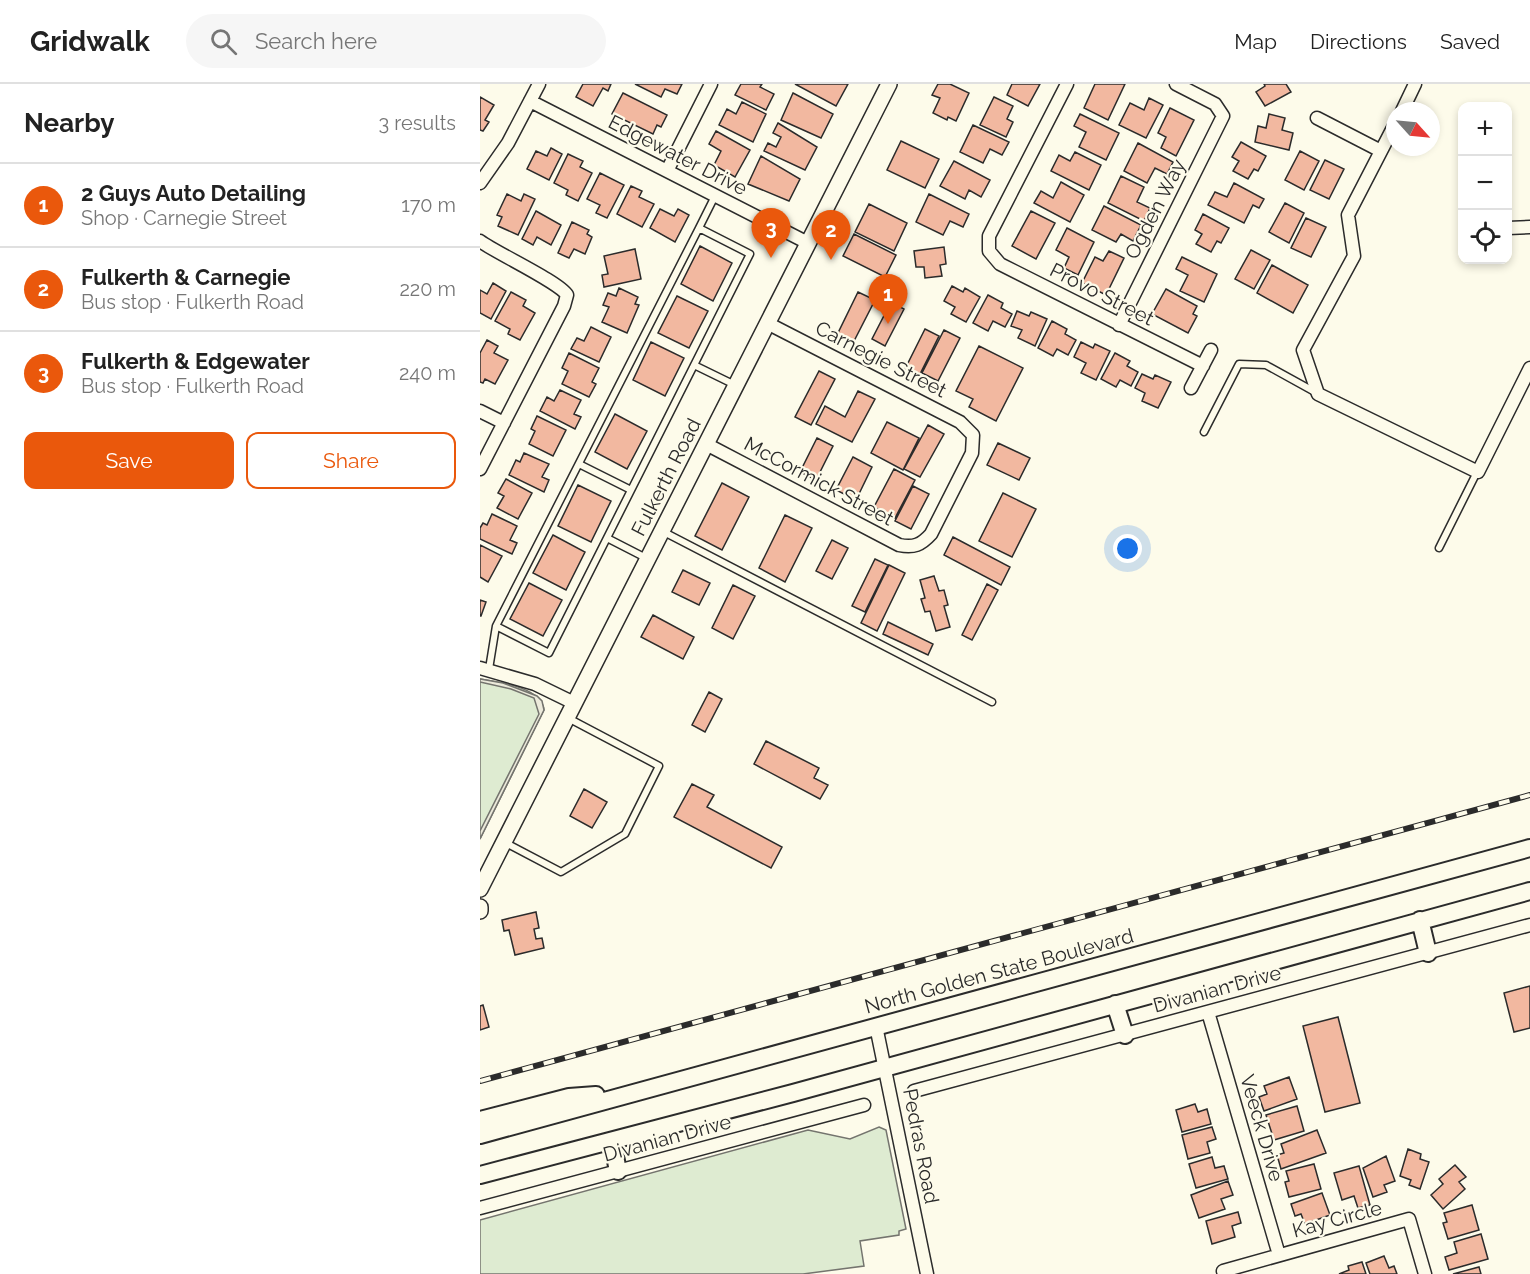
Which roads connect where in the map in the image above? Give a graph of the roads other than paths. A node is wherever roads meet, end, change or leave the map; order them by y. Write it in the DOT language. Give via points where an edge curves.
graph roads {
  1 [pos="539,84"];
  2 [pos="711,84"];
  3 [pos="889,84"];
  4 [pos="1066,84"];
  5 [pos="1176,84"];
  6 [pos="1416,84"];
  7 [pos="530,101"];
  8 [pos="1407,102"];
  9 [pos="1317,118"];
  10 [pos="1386,141"];
  11 [pos="1381,151"];
  12 [pos="667,171"];
  13 [pos="480,183"];
  14 [pos="715,196"];
  15 [pos="1530,227"];
  16 [pos="699,228"];
  17 [pos="1512,228"];
  18 [pos="480,241"];
  19 [pos="808,243"];
  20 [pos="767,323"];
  21 [pos="1119,324"];
  22 [pos="1211,350"];
  23 [pos="694,365"];
  24 [pos="1203,366"];
  25 [pos="1530,368"];
  26 [pos="736,385"];
  27 [pos="1191,388"];
  28 [pos="1318,394"];
  29 [pos="480,411"];
  30 [pos="504,423"];
  31 [pos="1204,432"];
  32 [pos="706,444"];
  33 [pos="579,464"];
  34 [pos="480,469"];
  35 [pos="1478,472"];
  36 [pos="631,490"];
  37 [pos="662,531"];
  38 [pos="607,538"];
  39 [pos="917,546"];
  40 [pos="1438,548"];
  41 [pos="648,559"];
  42 [pos="496,626"];
  43 [pos="485,669"];
  44 [pos="992,702"];
  45 [pos="571,710"];
  46 [pos="504,842"];
  47 [pos="1530,848"];
  48 [pos="480,889"];
  49 [pos="1530,891"];
  50 [pos="1420,920"];
  51 [pos="1530,926"];
  52 [pos="1428,953"];
  53 [pos="1115,1004"];
  54 [pos="1208,1012"];
  55 [pos="876,1026"];
  56 [pos="1125,1035"];
  57 [pos="885,1068"];
  58 [pos="914,1091"];
  59 [pos="633,1092"];
  60 [pos="864,1105"];
  61 [pos="480,1120"];
  62 [pos="480,1135"];
  63 [pos="612,1141"];
  64 [pos="618,1171"];
  65 [pos="480,1175"];
  66 [pos="480,1208"];
  67 [pos="1279,1255"];
  68 [pos="927,1274"];
  69 [pos="1224,1274"];
  70 [pos="1425,1274"];
  1 -- 7 [label="street"];
  2 -- 12 [label="street"];
  3 -- 19 [label="street, Fulkerth Road"];
  4 -- 21 [label="street, Provo Street" via="989,236 989,251 1000,264"];
  5 -- 21 [label="street, Ogden Way" via="1215,104 1222,111 1221,121"];
  6 -- 8 [label="street"];
  7 -- 12 [label="street, Edgewater Drive"];
  7 -- 13 [label="street" via="508,143"];
  9 -- 11 [label="street"];
  10 -- 11 [label="street"];
  11 -- 28 [label="street" via="1348,216 1354,256 1303,350"];
  12 -- 14 [label="street, Edgewater Drive"];
  14 -- 16 [label="lane"];
  14 -- 19 [label="street, Edgewater Drive"];
  15 -- 17 [label="street"];
  16 -- 23 [label="lane" via="750,254"];
  16 -- 33 [label="lane"];
  18 -- 30 [label="street" via="559,286 567,295"];
  19 -- 20 [label="street, Fulkerth Road"];
  20 -- 26 [label="street, Fulkerth Road"];
  20 -- 39 [label="street, Carnegie Street" via="960,422 973,435 972,453 931,534"];
  21 -- 24 [label="street, Provo Street"];
  22 -- 24 [label="street"];
  23 -- 26 [label="lane"];
  23 -- 36 [label="lane"];
  24 -- 27 [label="street"];
  25 -- 35 [label="street"];
  26 -- 32 [label="street, Fulkerth Road"];
  28 -- 31 [label="lane" via="1266,365 1239,364"];
  28 -- 35 [label="street"];
  29 -- 30 [label="street"];
  30 -- 34 [label="street"];
  32 -- 37 [label="street, Fulkerth Road"];
  32 -- 39 [label="street, McCormick Street" via="899,545"];
  33 -- 36 [label="lane"];
  33 -- 42 [label="lane"];
  35 -- 40 [label="lane"];
  36 -- 38 [label="lane"];
  37 -- 41 [label="street, Fulkerth Road"];
  37 -- 44 [label="lane"];
  38 -- 41 [label="lane"];
  38 -- 42 [label="lane" via="549,653"];
  41 -- 45 [label="street, Fulkerth Road"];
  42 -- 43 [label="lane"];
  43 -- 45 [label="street" via="535,684"];
  45 -- 46 [label="street, Fulkerth Road"];
  45 -- 46 [label="lane" via="659,766 625,834 561,872"];
  46 -- 48 [label="street, Fulkerth Road"];
  47 -- 55 [label="main road, North Golden State Boulevard"];
  49 -- 50 [label="main road"];
  50 -- 52 [label="main road"];
  50 -- 53 [label="main road"];
  51 -- 52 [label="street, Divanian Drive"];
  52 -- 54 [label="street, Divanian Drive"];
  53 -- 56 [label="main road"];
  53 -- 57 [label="main road"];
  54 -- 56 [label="street, Divanian Drive"];
  54 -- 67 [label="street, Veeck Drive"];
  55 -- 57 [label="street, Pedras Road"];
  55 -- 59 [label="main road, North Golden State Boulevard"];
  56 -- 58 [label="street, Divanian Drive"];
  57 -- 63 [label="main road"];
  57 -- 68 [label="street, Pedras Road"];
  59 -- 61 [label="main road" via="569,1097"];
  59 -- 62 [label="main road, North Golden State Boulevard"];
  60 -- 64 [label="street, Divanian Drive"];
  63 -- 64 [label="main road"];
  63 -- 65 [label="main road"];
  64 -- 66 [label="street, Divanian Drive"];
  67 -- 69 [label="street, Kay Circle" via="1223,1271"];
  67 -- 70 [label="street, Kay Circle" via="1409,1219"];
}
